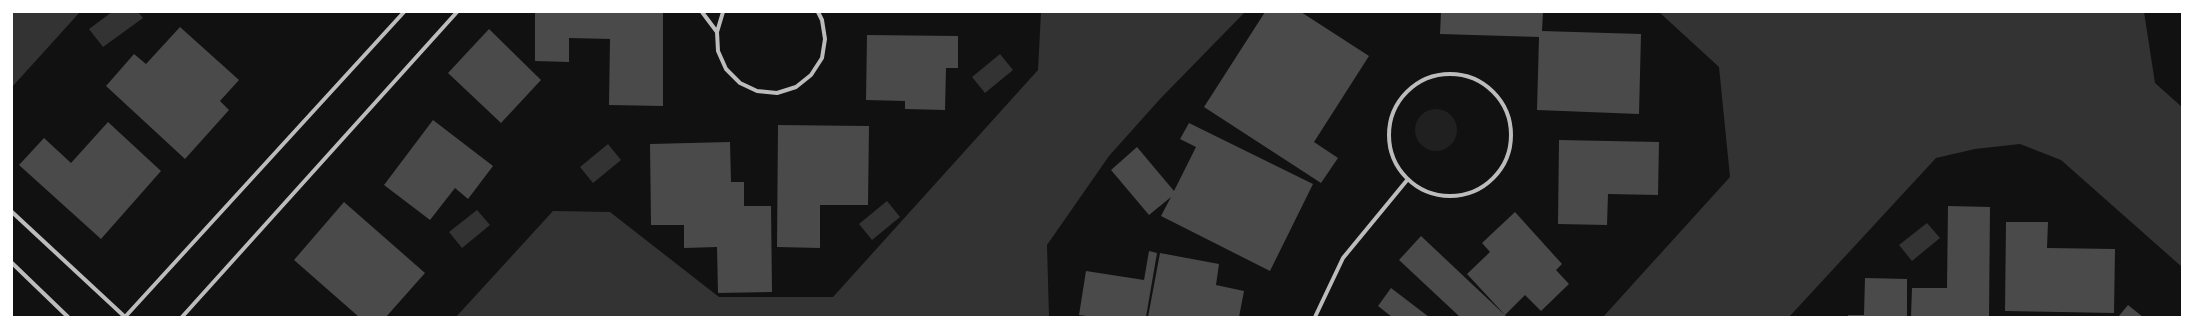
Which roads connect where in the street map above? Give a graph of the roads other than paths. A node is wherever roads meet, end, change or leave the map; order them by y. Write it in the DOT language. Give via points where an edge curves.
graph roads {
  1 [pos="404,12"];
  2 [pos="457,12"];
  3 [pos="702,12"];
  4 [pos="723,12"];
  5 [pos="818,12"];
  6 [pos="716,32"];
  7 [pos="1408,179"];
  8 [pos="12,212"];
  9 [pos="12,263"];
  10 [pos="68,317"];
  11 [pos="125,317"];
  12 [pos="182,317"];
  13 [pos="1315,317"];
  1 -- 11 [label="street"];
  2 -- 12 [label="street"];
  3 -- 6 [label="street"];
  4 -- 6 [label="street"];
  5 -- 6 [label="street" via="826,39 822,58 811,75 796,87 777,93 757,92 740,83 726,69 718,51"];
  7 -- 7 [label="street" via="1422,189 1438,195 1456,196 1473,192 1500,170 1508,154 1509,126 1502,104 1492,90 1477,80 1461,75 1444,74 1427,78 1412,87 1400,100 1392,115 1389,132 1397,166"];
  7 -- 13 [label="street" via="1343,258"];
  8 -- 11 [label="street"];
  9 -- 10 [label="street"];
}
